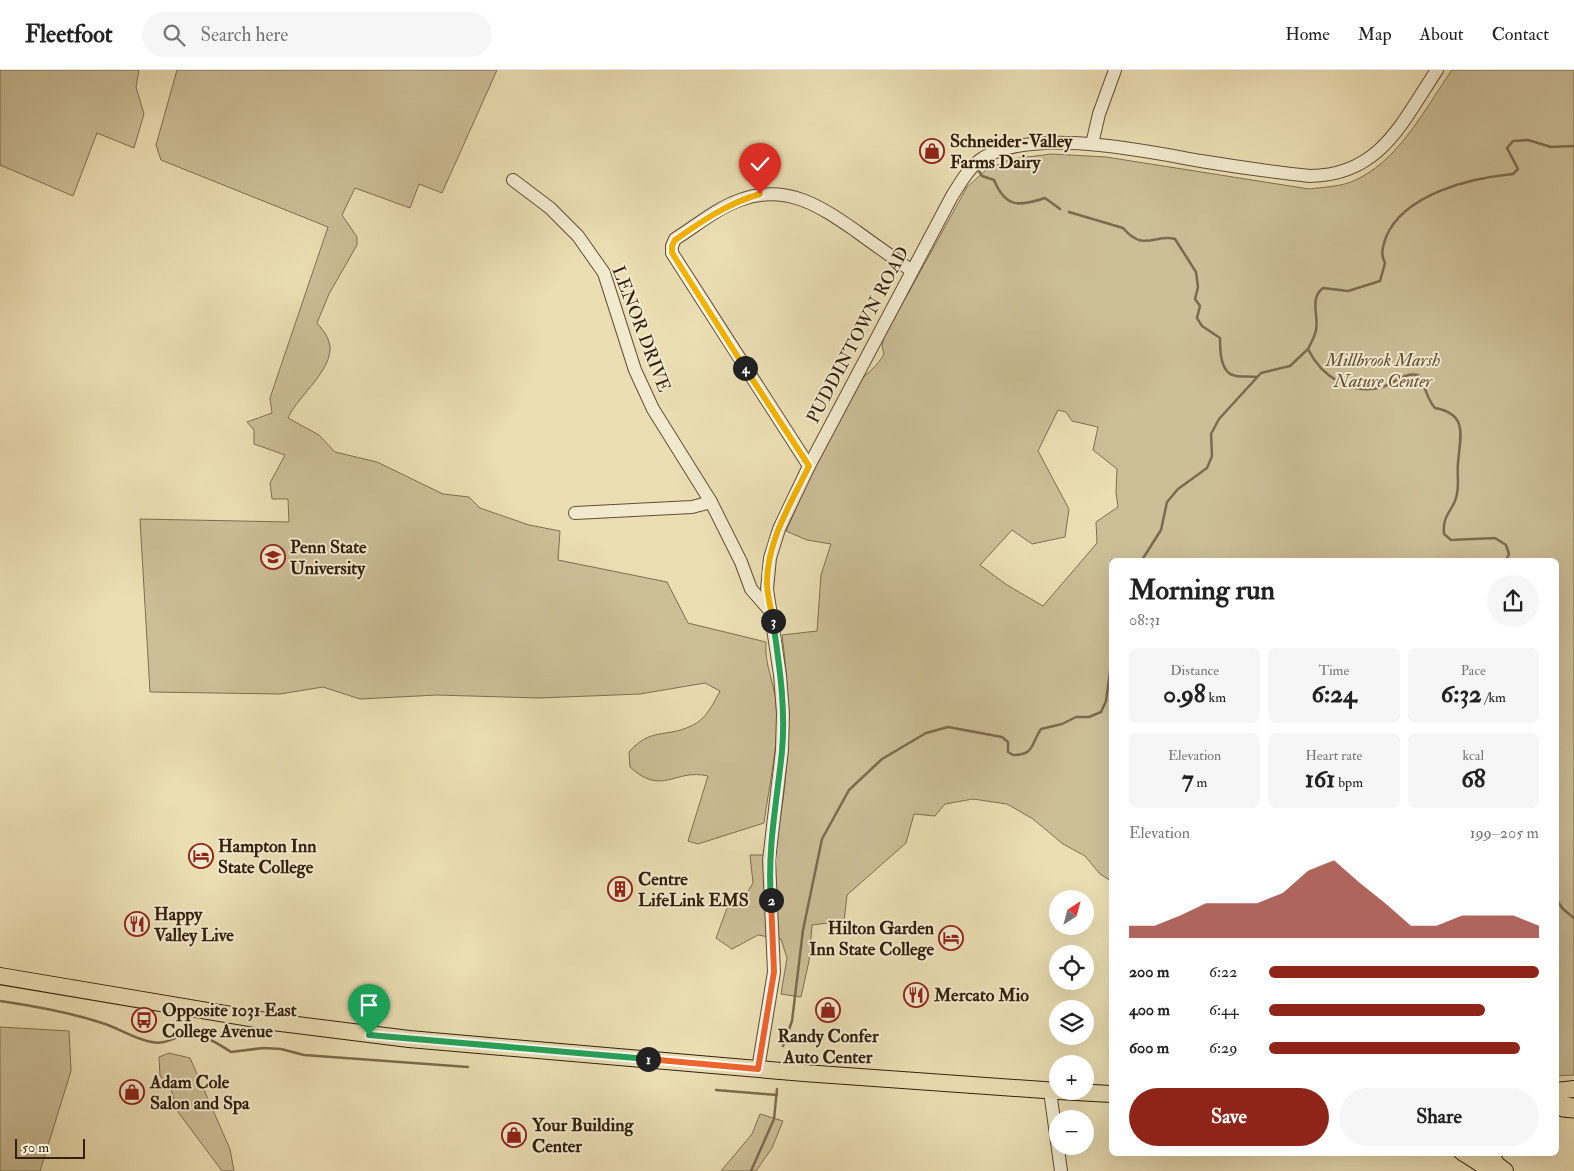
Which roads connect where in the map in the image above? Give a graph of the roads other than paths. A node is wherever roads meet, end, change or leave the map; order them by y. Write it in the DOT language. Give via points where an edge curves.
graph roads {
  1 [pos="1115,70"];
  2 [pos="1437,70"];
  3 [pos="1092,144"];
  4 [pos="513,180"];
  5 [pos="912,271"];
  6 [pos="809,466"];
  7 [pos="711,502"];
  8 [pos="575,513"];
  9 [pos="771,612"];
  10 [pos="0,976"];
  11 [pos="758,1069"];
  12 [pos="1574,1090"];
  13 [pos="1049,1091"];
  14 [pos="1094,1093"];
  15 [pos="1109,1094"];
  16 [pos="1056,1100"];
  17 [pos="1565,1103"];
  18 [pos="1468,1156"];
  19 [pos="1483,1156"];
  20 [pos="1491,1156"];
  21 [pos="1061,1171"];
  22 [pos="1492,1171"];
  23 [pos="1505,1171"];
  1 -- 3 [label="street"];
  2 -- 3 [label="street, PUDDINTOWN ROAD" via="1402,123 1378,151 1356,168 1341,173 1296,175"];
  3 -- 5 [label="street, PUDDINTOWN ROAD" via="1030,146 1008,149 983,158 967,173 952,196"];
  4 -- 7 [label="street, LENOR DRIVE" via="550,208 573,231 604,273 635,370 653,409"];
  5 -- 6 [label="street, PUDDINTOWN ROAD"];
  5 -- 6 [label="street" via="820,206 781,193 739,200 675,240 672,253"];
  6 -- 9 [label="street, PUDDINTOWN ROAD" via="779,529 770,558 767,589"];
  7 -- 8 [label="street" via="668,510"];
  7 -- 9 [label="street, LENOR DRIVE" via="751,589"];
  9 -- 11 [label="street, PUDDINTOWN ROAD" via="780,675 782,732 769,860 774,972"];
  10 -- 11 [label="main road" via="328,1030"];
  11 -- 13 [label="main road"];
  12 -- 17 [label="main road"];
  14 -- 15 [label="main road"];
  16 -- 21 [label="street"];
  18 -- 22 [label="main road"];
  19 -- 22 [label="main road"];
  20 -- 23 [label="main road" via="1497,1166"];
}
